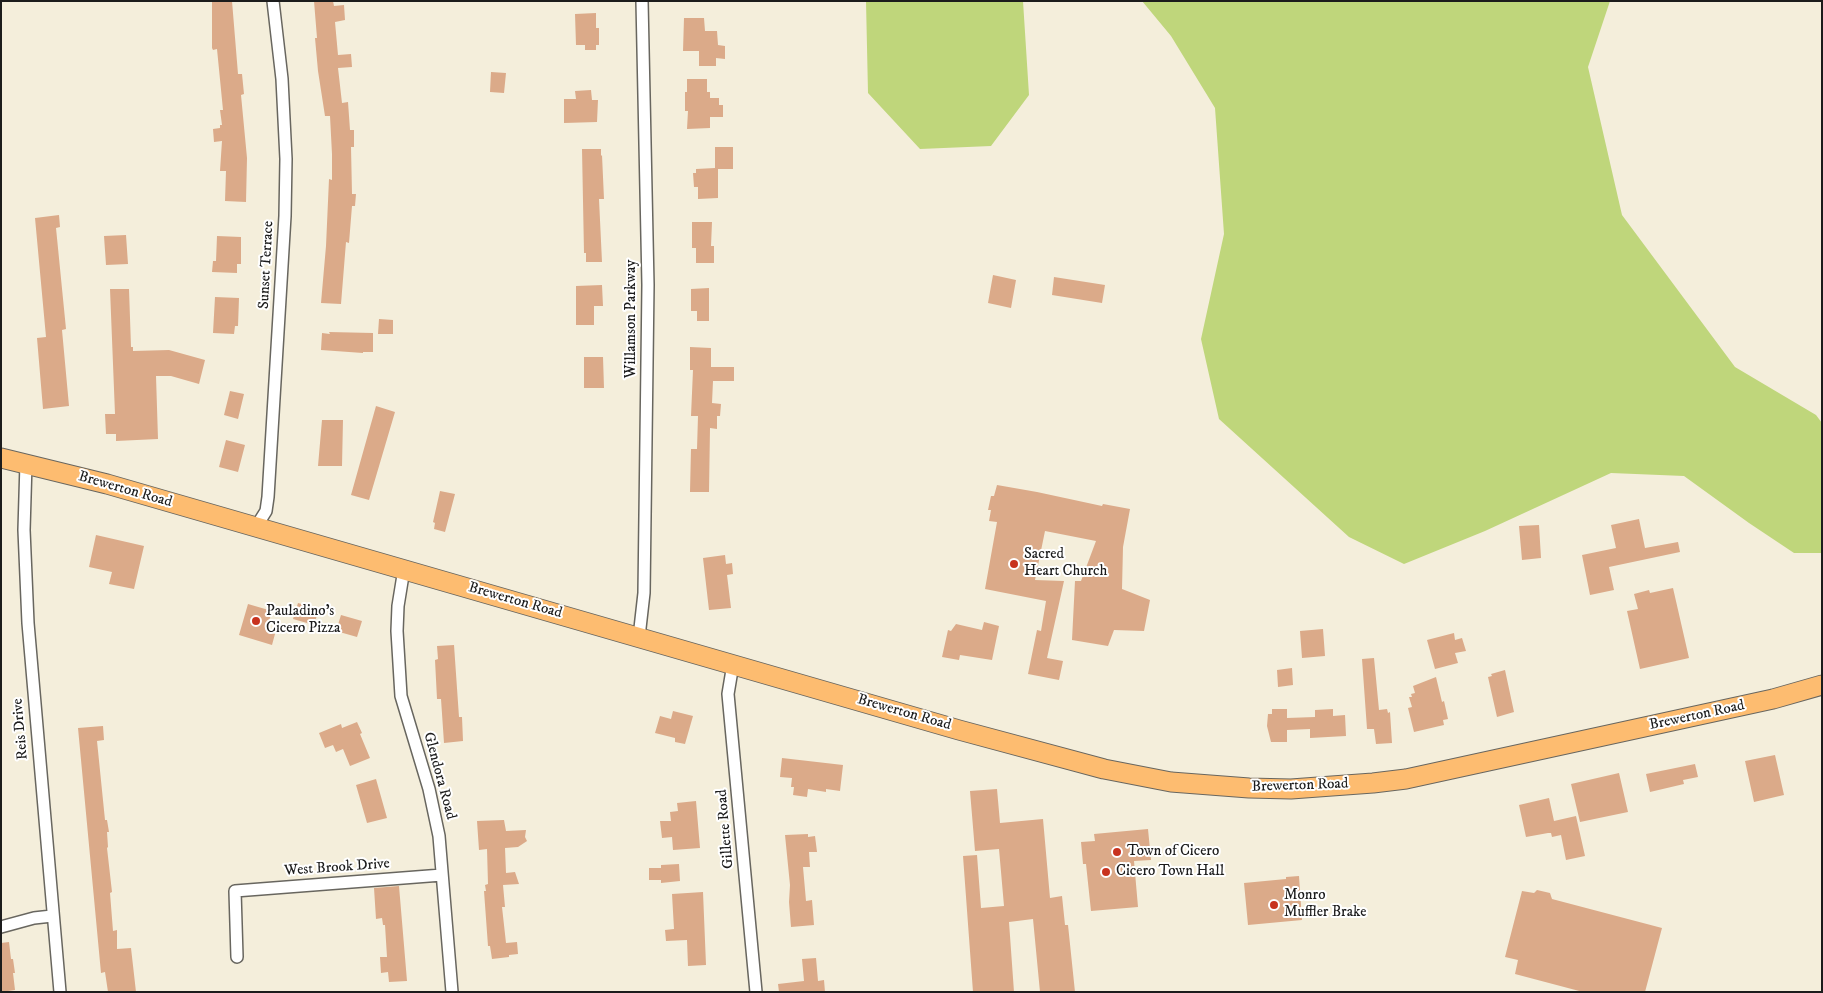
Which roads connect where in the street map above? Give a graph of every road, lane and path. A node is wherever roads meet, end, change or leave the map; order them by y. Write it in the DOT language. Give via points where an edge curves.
graph roads {
  1 [pos="273,1"];
  2 [pos="642,1"];
  3 [pos="1,458"];
  4 [pos="26,463"];
  5 [pos="256,527"];
  6 [pos="404,569"];
  7 [pos="639,637"];
  8 [pos="733,664"];
  9 [pos="1822,685"];
  10 [pos="442,875"];
  11 [pos="52,916"];
  12 [pos="1,927"];
  13 [pos="237,957"];
  14 [pos="60,992"];
  15 [pos="452,992"];
  16 [pos="756,992"];
  1 -- 5 [label="street, Sunset Terrace" via="282,79 285,216 268,497 266,510"];
  2 -- 7 [label="street, Willamson Parkway" via="648,285 644,593"];
  3 -- 4 [label="main road, Brewerton Road"];
  4 -- 5 [label="main road, Brewerton Road"];
  4 -- 11 [label="street, Reis Drive" via="24,530 28,623"];
  5 -- 6 [label="main road, Brewerton Road"];
  6 -- 7 [label="main road, Brewerton Road"];
  6 -- 10 [label="street, Glendora Road" via="397,631 401,696 429,789 439,836"];
  7 -- 8 [label="main road, Brewerton Road"];
  8 -- 9 [label="main road, Brewerton Road" via="1104,769 1171,782 1282,789 1419,777 1773,699"];
  8 -- 16 [label="street, Gillette Road" via="728,694"];
  10 -- 13 [label="street, West Brook Drive" via="234,891"];
  10 -- 15 [label="street, Glendora Road"];
  11 -- 12 [label="street"];
  11 -- 14 [label="street, Reis Drive"];
}
